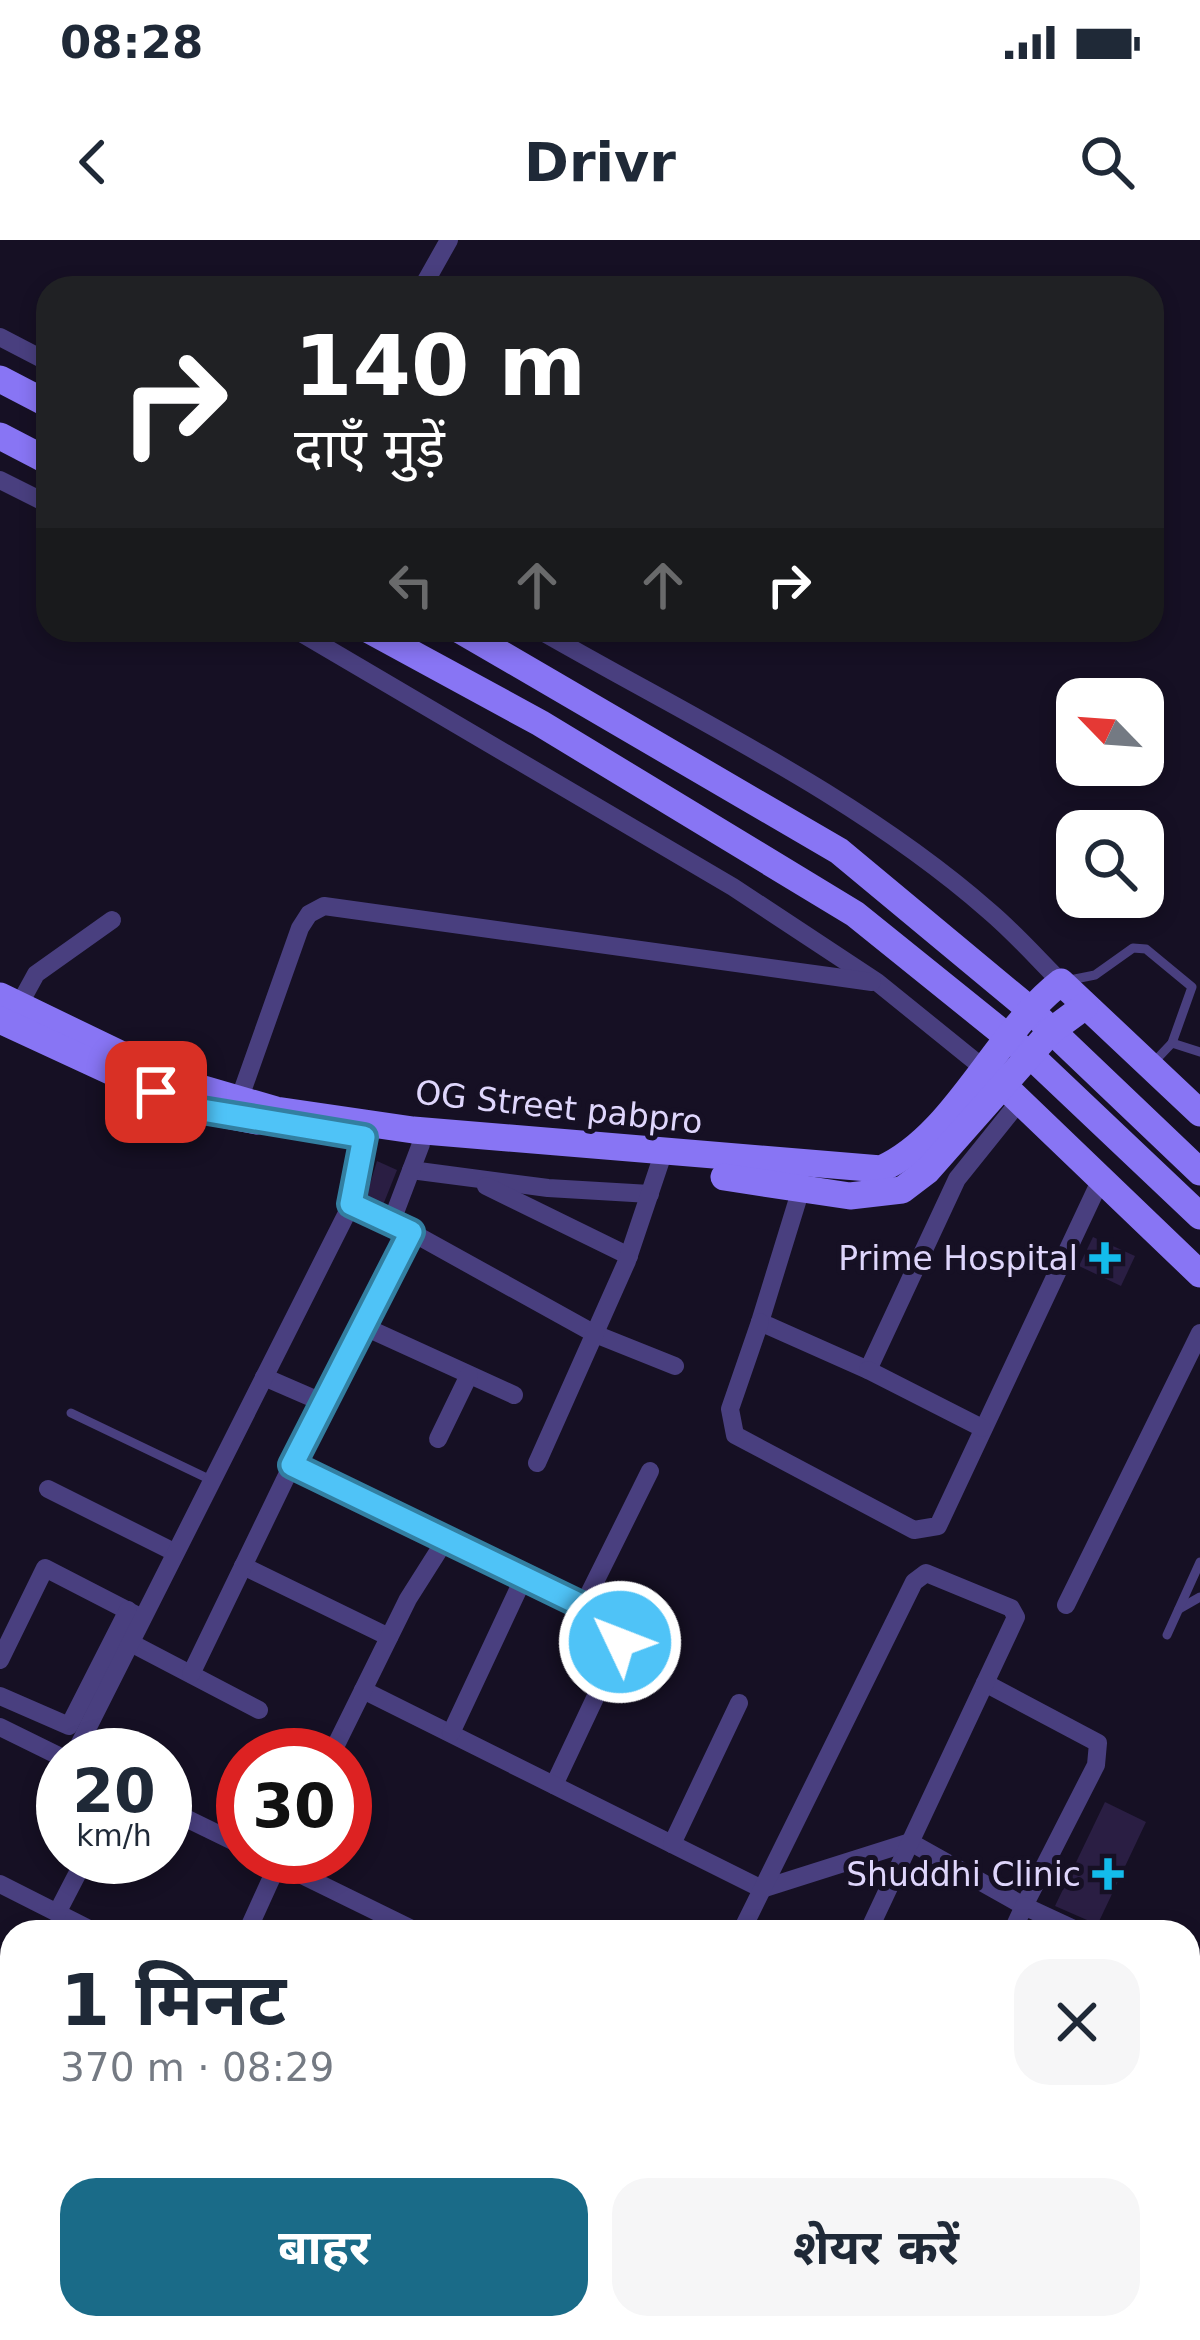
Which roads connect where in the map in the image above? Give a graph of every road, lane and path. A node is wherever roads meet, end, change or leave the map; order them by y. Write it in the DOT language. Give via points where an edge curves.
graph roads {
  1 [pos="449,240"];
  2 [pos="429,276"];
  3 [pos="0,338"];
  4 [pos="36,356"];
  5 [pos="0,380"];
  6 [pos="36,398"];
  7 [pos="0,436"];
  8 [pos="36,454"];
  9 [pos="0,479"];
  10 [pos="36,498"];
  11 [pos="316,642"];
  12 [pos="391,642"];
  13 [pos="481,642"];
  14 [pos="559,642"];
  15 [pos="112,920"];
  16 [pos="1095,976"];
  17 [pos="877,982"];
  18 [pos="1061,982"];
  19 [pos="1085,1006"];
  20 [pos="6,1007"];
  21 [pos="1028,1008"];
  22 [pos="1051,1031"];
  23 [pos="1006,1036"];
  24 [pos="1172,1043"];
  25 [pos="1200,1052"];
  26 [pos="1030,1055"];
  27 [pos="982,1065"];
  28 [pos="1151,1065"];
  29 [pos="1012,1094"];
  30 [pos="239,1100"];
  31 [pos="1200,1113"];
  32 [pos="364,1137"];
  33 [pos="416,1157"];
  34 [pos="658,1172"];
  35 [pos="1200,1172"];
  36 [pos="471,1178"];
  37 [pos="1101,1179"];
  38 [pos="801,1189"];
  39 [pos="351,1204"];
  40 [pos="1200,1216"];
  41 [pos="391,1223"];
  42 [pos="411,1232"];
  43 [pos="628,1256"];
  44 [pos="1200,1274"];
  45 [pos="760,1322"];
  46 [pos="365,1328"];
  47 [pos="1200,1333"];
  48 [pos="595,1334"];
  49 [pos="675,1366"];
  50 [pos="868,1370"];
  51 [pos="469,1375"];
  52 [pos="264,1377"];
  53 [pos="514,1395"];
  54 [pos="324,1403"];
  55 [pos="71,1413"];
  56 [pos="982,1428"];
  57 [pos="438,1439"];
  58 [pos="537,1463"];
  59 [pos="292,1465"];
  60 [pos="650,1471"];
  61 [pos="211,1480"];
  62 [pos="48,1489"];
  63 [pos="446,1539"];
  64 [pos="174,1552"];
  65 [pos="1200,1562"];
  66 [pos="243,1566"];
  67 [pos="525,1575"];
  68 [pos="1200,1598"];
  69 [pos="1066,1605"];
  70 [pos="583,1606"];
  71 [pos="1179,1610"];
  72 [pos="135,1614"];
  73 [pos="1167,1635"];
  74 [pos="389,1637"];
  75 [pos="129,1642"];
  76 [pos="0,1660"];
  77 [pos="191,1674"];
  78 [pos="985,1683"];
  79 [pos="363,1690"];
  80 [pos="0,1696"];
  81 [pos="739,1703"];
  82 [pos="259,1710"];
  83 [pos="0,1727"];
  84 [pos="87,1728"];
  85 [pos="344,1728"];
  86 [pos="451,1733"];
  87 [pos="36,1745"];
  88 [pos="554,1785"];
  89 [pos="910,1843"];
  90 [pos="672,1844"];
  91 [pos="0,1884"];
  92 [pos="72,1884"];
  93 [pos="265,1884"];
  94 [pos="324,1884"];
  95 [pos="762,1889"];
  96 [pos="1024,1906"];
  97 [pos="57,1913"];
  98 [pos="71,1920"];
  99 [pos="252,1920"];
  100 [pos="394,1920"];
  101 [pos="747,1920"];
  102 [pos="874,1920"];
  103 [pos="1018,1920"];
  104 [pos="1054,1920"];
  1 -- 2 [label="street"];
  3 -- 4 [label="street"];
  5 -- 6 [label="street"];
  7 -- 8 [label="street"];
  9 -- 10 [label="street"];
  11 -- 17 [label="street" via="733,887"];
  12 -- 23 [label="street" via="855,914"];
  13 -- 21 [label="street" via="839,851"];
  14 -- 18 [label="street" via="882,832 989,911"];
  15 -- 20 [label="street" via="36,974"];
  16 -- 18 [label="lane"];
  16 -- 19 [label="lane"];
  16 -- 24 [label="lane" via="1132,948 1162,960 1193,992"];
  17 -- 27 [label="street"];
  17 -- 30 [label="street" via="324,906 300,928"];
  18 -- 19 [label="street"];
  18 -- 21 [label="street, OG Street pabpro"];
  19 -- 22 [label="street, OG Street pabpro"];
  19 -- 28 [label="street"];
  20 -- 30 [label="street, OG Street pabpro"];
  20 -- 32 [label="street, OG Street pabpro" via="190,1108"];
  21 -- 22 [label="street"];
  21 -- 23 [label="street, OG Street pabpro"];
  22 -- 26 [label="street, OG Street pabpro"];
  22 -- 35 [label="street"];
  23 -- 26 [label="street"];
  23 -- 27 [label="street, OG Street pabpro"];
  24 -- 25 [label="lane"];
  24 -- 28 [label="lane"];
  26 -- 29 [label="street, OG Street pabpro"];
  26 -- 40 [label="street"];
  27 -- 29 [label="street"];
  27 -- 34 [label="street, OG Street pabpro" via="913,1155 881,1169"];
  28 -- 31 [label="street"];
  29 -- 37 [label="street"];
  29 -- 38 [label="street, OG Street pabpro" via="902,1190 850,1196"];
  29 -- 50 [label="street" via="957,1179"];
  30 -- 34 [label="street, OG Street pabpro"];
  32 -- 33 [label="street, OG Street pabpro"];
  32 -- 39 [label="street"];
  33 -- 34 [label="street, OG Street pabpro"];
  33 -- 36 [label="street"];
  33 -- 41 [label="street"];
  34 -- 36 [label="street"];
  34 -- 38 [label="street, OG Street pabpro"];
  34 -- 43 [label="street"];
  36 -- 43 [label="street"];
  37 -- 44 [label="street"];
  37 -- 56 [label="street"];
  38 -- 45 [label="street"];
  39 -- 41 [label="street"];
  39 -- 52 [label="street"];
  41 -- 42 [label="street"];
  42 -- 46 [label="street"];
  42 -- 48 [label="street"];
  43 -- 48 [label="street"];
  45 -- 50 [label="street"];
  45 -- 56 [label="street" via="730,1409 735,1435 914,1530 946,1516"];
  46 -- 51 [label="street"];
  46 -- 54 [label="street"];
  47 -- 69 [label="street"];
  48 -- 49 [label="street"];
  48 -- 58 [label="street"];
  50 -- 56 [label="street"];
  51 -- 53 [label="street"];
  51 -- 57 [label="street"];
  52 -- 54 [label="street"];
  52 -- 61 [label="street"];
  54 -- 59 [label="street"];
  55 -- 61 [label="lane"];
  59 -- 63 [label="street"];
  59 -- 66 [label="street"];
  60 -- 70 [label="street"];
  61 -- 64 [label="street"];
  62 -- 64 [label="street"];
  63 -- 67 [label="street"];
  63 -- 74 [label="street"];
  64 -- 72 [label="street"];
  65 -- 71 [label="lane"];
  66 -- 74 [label="street"];
  66 -- 77 [label="street"];
  67 -- 70 [label="street"];
  67 -- 86 [label="street"];
  68 -- 71 [label="lane"];
  70 -- 88 [label="street" via="619,1629 620,1642"];
  71 -- 73 [label="lane"];
  72 -- 75 [label="street"];
  72 -- 76 [label="street" via="45,1568"];
  72 -- 80 [label="street" via="69,1726"];
  74 -- 79 [label="street"];
  75 -- 77 [label="street"];
  75 -- 84 [label="street"];
  77 -- 82 [label="street"];
  78 -- 89 [label="street"];
  78 -- 95 [label="street" via="1016,1612 926,1573 914,1582"];
  78 -- 96 [label="street" via="1098,1743 1096,1765"];
  79 -- 85 [label="street"];
  79 -- 86 [label="street"];
  81 -- 90 [label="street"];
  83 -- 87 [label="street"];
  86 -- 88 [label="street"];
  88 -- 90 [label="street"];
  89 -- 95 [label="street"];
  89 -- 96 [label="street"];
  89 -- 102 [label="street"];
  90 -- 95 [label="street"];
  91 -- 97 [label="street"];
  92 -- 97 [label="street"];
  93 -- 99 [label="street"];
  94 -- 100 [label="street"];
  95 -- 101 [label="street"];
  96 -- 103 [label="street"];
  96 -- 104 [label="street"];
  97 -- 98 [label="street"];
}
